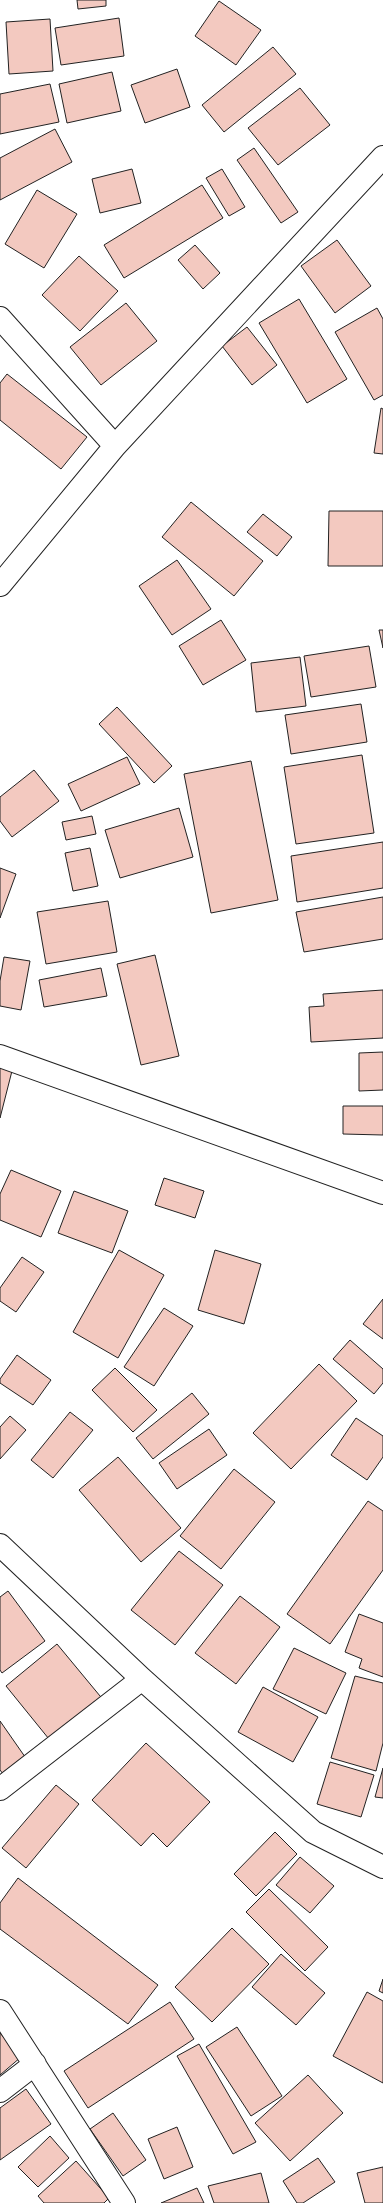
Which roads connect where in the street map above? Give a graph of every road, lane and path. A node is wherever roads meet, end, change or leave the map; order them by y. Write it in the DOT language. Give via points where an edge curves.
graph roads {
  1 [pos="383,157"];
  2 [pos="0,318"];
  3 [pos="116,446"];
  4 [pos="0,585"];
  5 [pos="0,1056"];
  6 [pos="383,1193"];
  7 [pos="0,1545"];
  8 [pos="142,1680"];
  9 [pos="0,1789"];
  10 [pos="383,1866"];
  11 [pos="0,2011"];
  12 [pos="36,2064"];
  13 [pos="0,2091"];
  14 [pos="124,2203"];
  1 -- 3 [label="street"];
  2 -- 3 [label="street"];
  3 -- 4 [label="street"];
  5 -- 6 [label="street"];
  7 -- 8 [label="street"];
  8 -- 9 [label="street"];
  8 -- 10 [label="street" via="313,1832"];
  11 -- 12 [label="street"];
  12 -- 13 [label="street"];
  12 -- 14 [label="street"];
}
